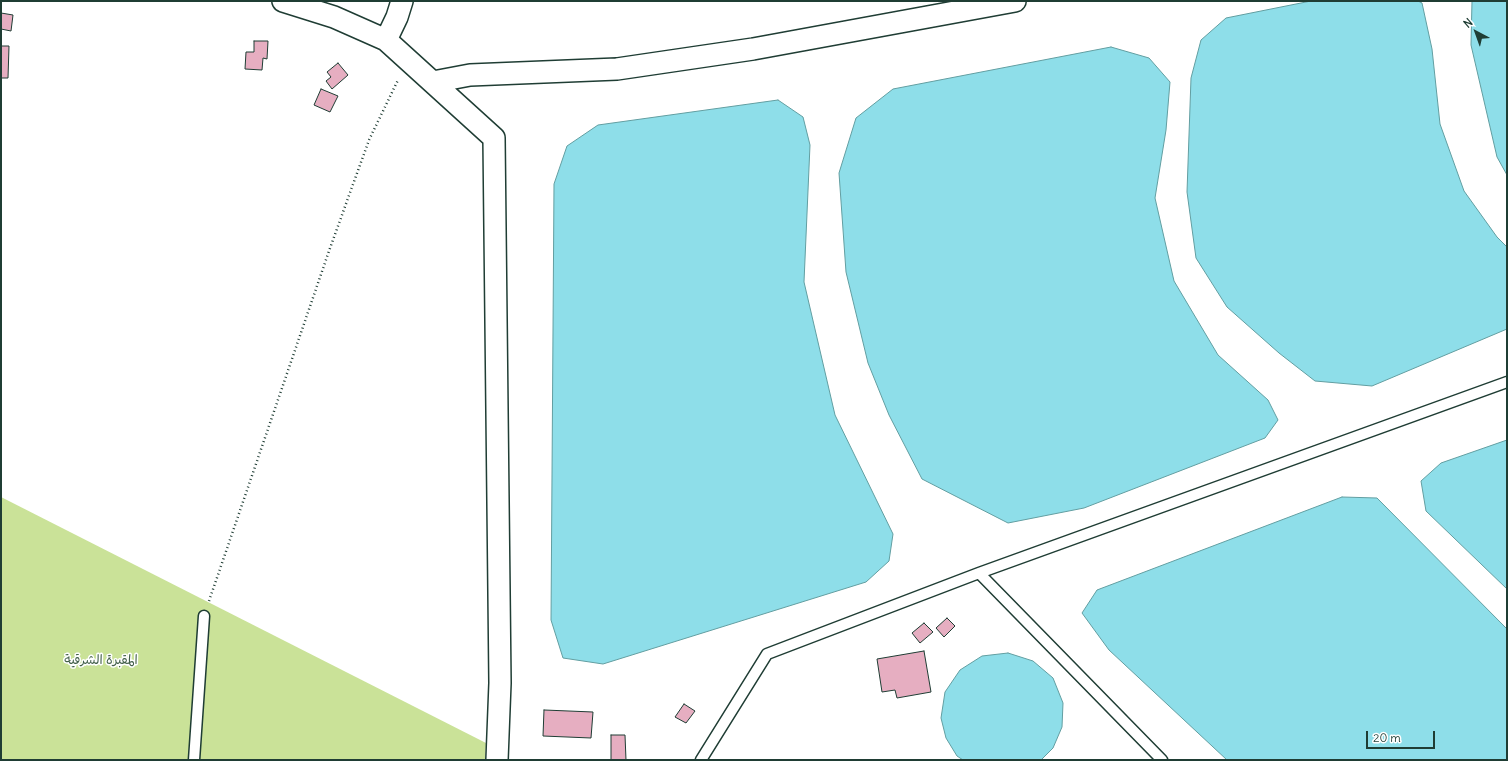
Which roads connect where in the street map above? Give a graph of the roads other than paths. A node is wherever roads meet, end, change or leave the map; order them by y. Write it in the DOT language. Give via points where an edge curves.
graph roads {
  1 [pos="283,1"];
  2 [pos="402,1"];
  3 [pos="1015,1"];
  4 [pos="386,40"];
  5 [pos="433,82"];
  6 [pos="1507,382"];
  7 [pos="979,572"];
  8 [pos="204,616"];
  9 [pos="194,760"];
  10 [pos="497,760"];
  11 [pos="701,760"];
  12 [pos="1162,760"];
  1 -- 4 [label="street" via="334,17"];
  2 -- 4 [label="street"];
  3 -- 5 [label="street" via="753,49 617,69 470,75"];
  4 -- 5 [label="street"];
  5 -- 10 [label="street" via="494,138 500,683"];
  6 -- 7 [label="lane"];
  7 -- 11 [label="lane" via="767,654"];
  7 -- 12 [label="lane"];
  8 -- 9 [label="lane"];
}
